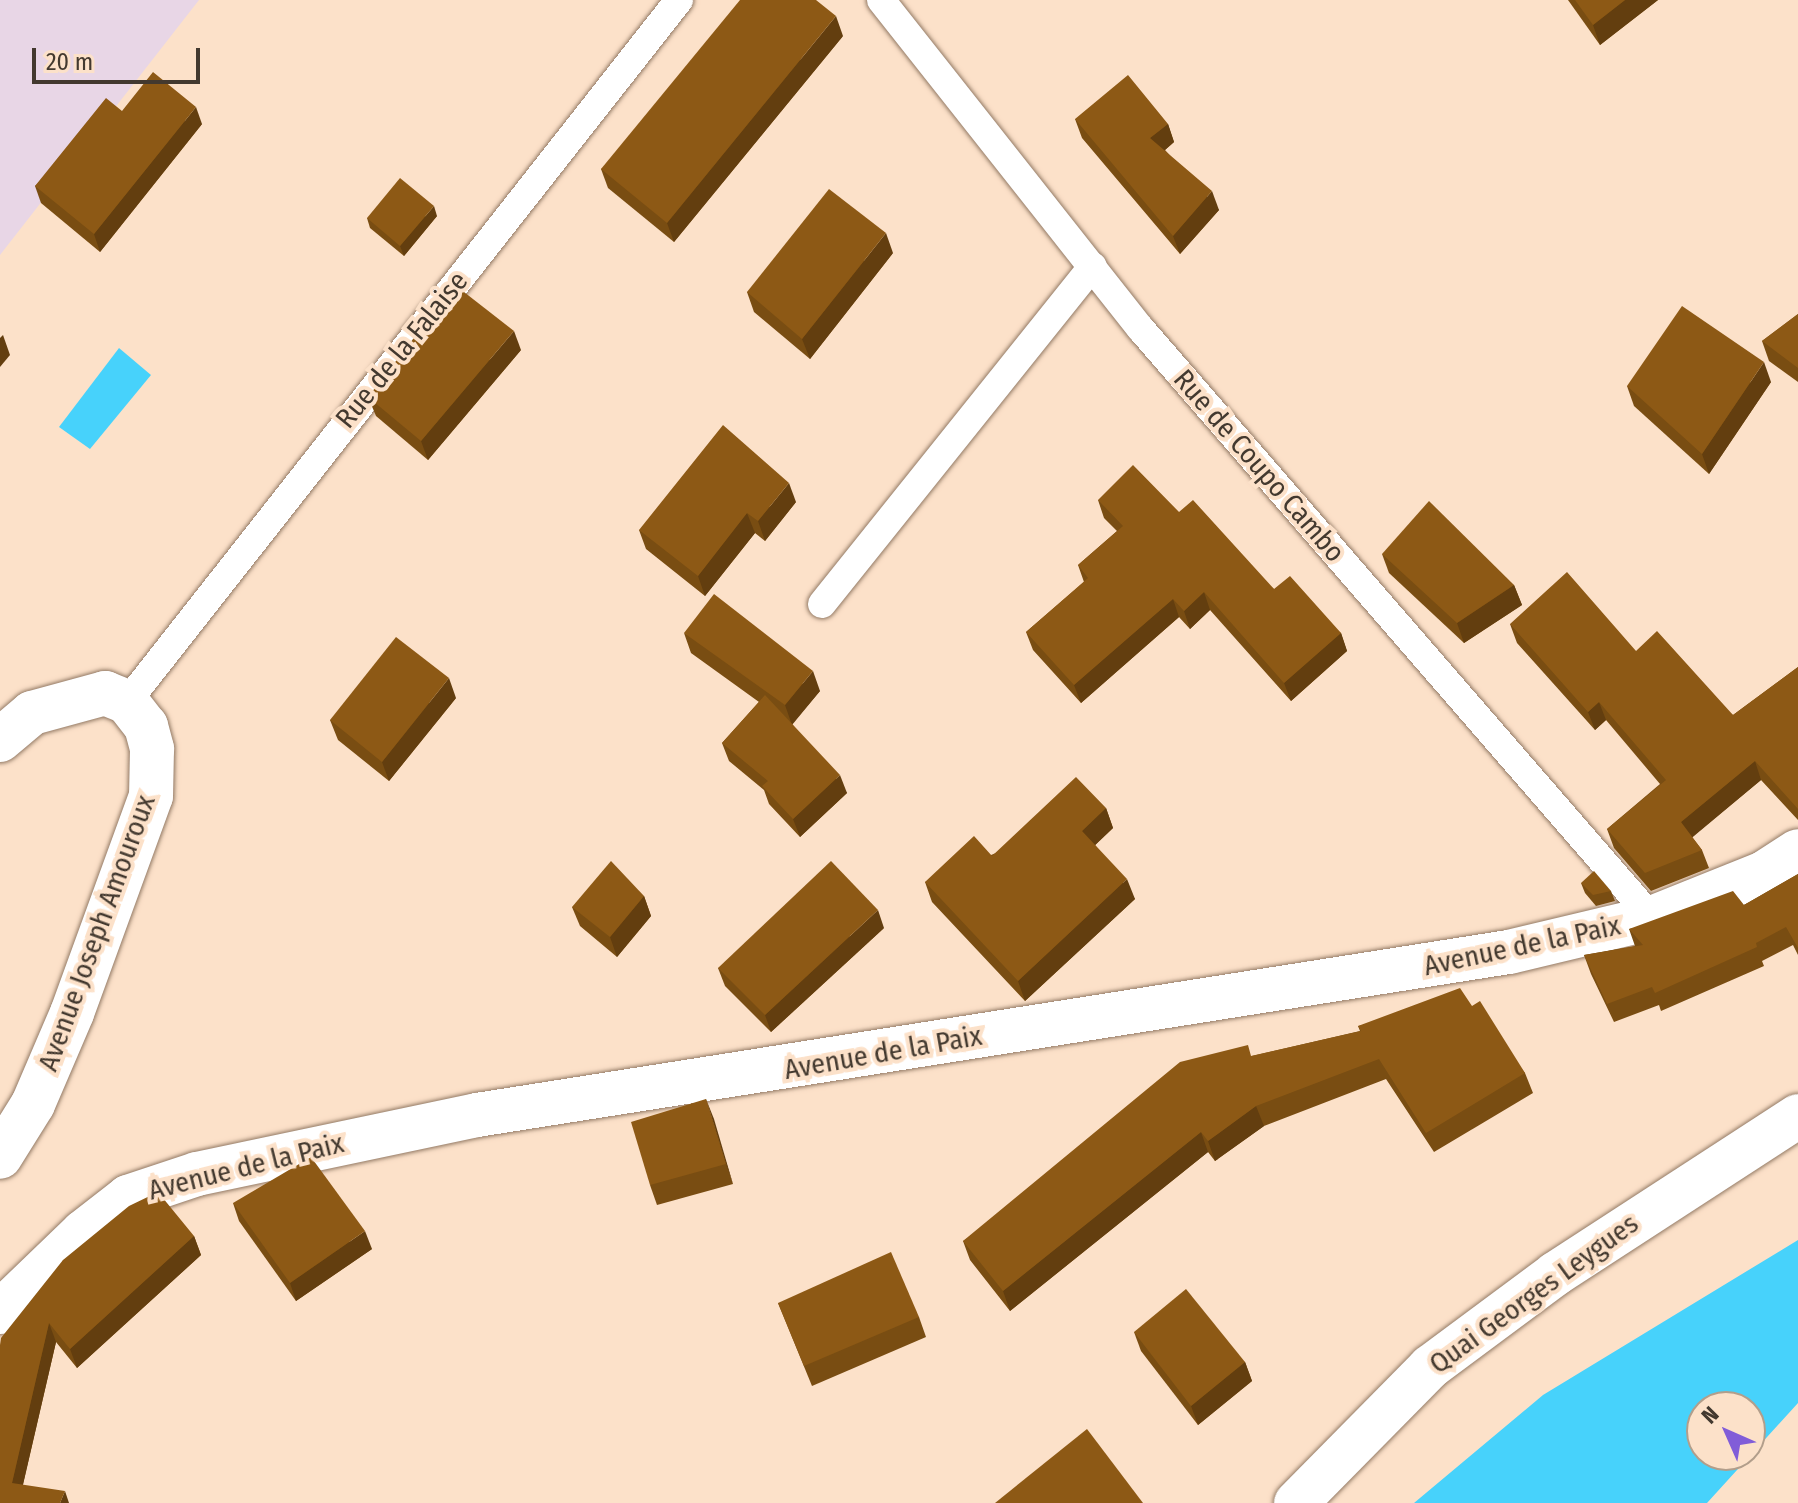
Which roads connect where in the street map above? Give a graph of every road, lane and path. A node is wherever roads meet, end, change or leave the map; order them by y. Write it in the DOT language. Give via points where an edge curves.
graph roads {
  1 [pos="679,0"];
  2 [pos="881,0"];
  3 [pos="1093,266"];
  4 [pos="822,604"];
  5 [pos="127,702"];
  6 [pos="0,740"];
  7 [pos="1798,851"];
  8 [pos="1652,918"];
  9 [pos="1798,1116"];
  10 [pos="0,1157"];
  11 [pos="0,1312"];
  12 [pos="1296,1503"];
  1 -- 5 [label="lane, Rue de la Falaise"];
  2 -- 3 [label="lane, Rue de Coupo Cambo"];
  3 -- 4 [label="lane"];
  3 -- 8 [label="lane, Rue de Coupo Cambo" via="1232,437"];
  5 -- 6 [label="street" via="105,693 74,699 32,713"];
  5 -- 10 [label="street, Avenue Joseph Amouroux" via="149,737 151,796 72,1013 33,1104"];
  7 -- 8 [label="street, Avenue de la Paix" via="1764,873"];
  8 -- 11 [label="street, Avenue de la Paix" via="1509,952 477,1115 197,1174 128,1197 83,1232"];
  9 -- 12 [label="street, Quai Georges Leygues" via="1567,1266 1430,1367"];
}
